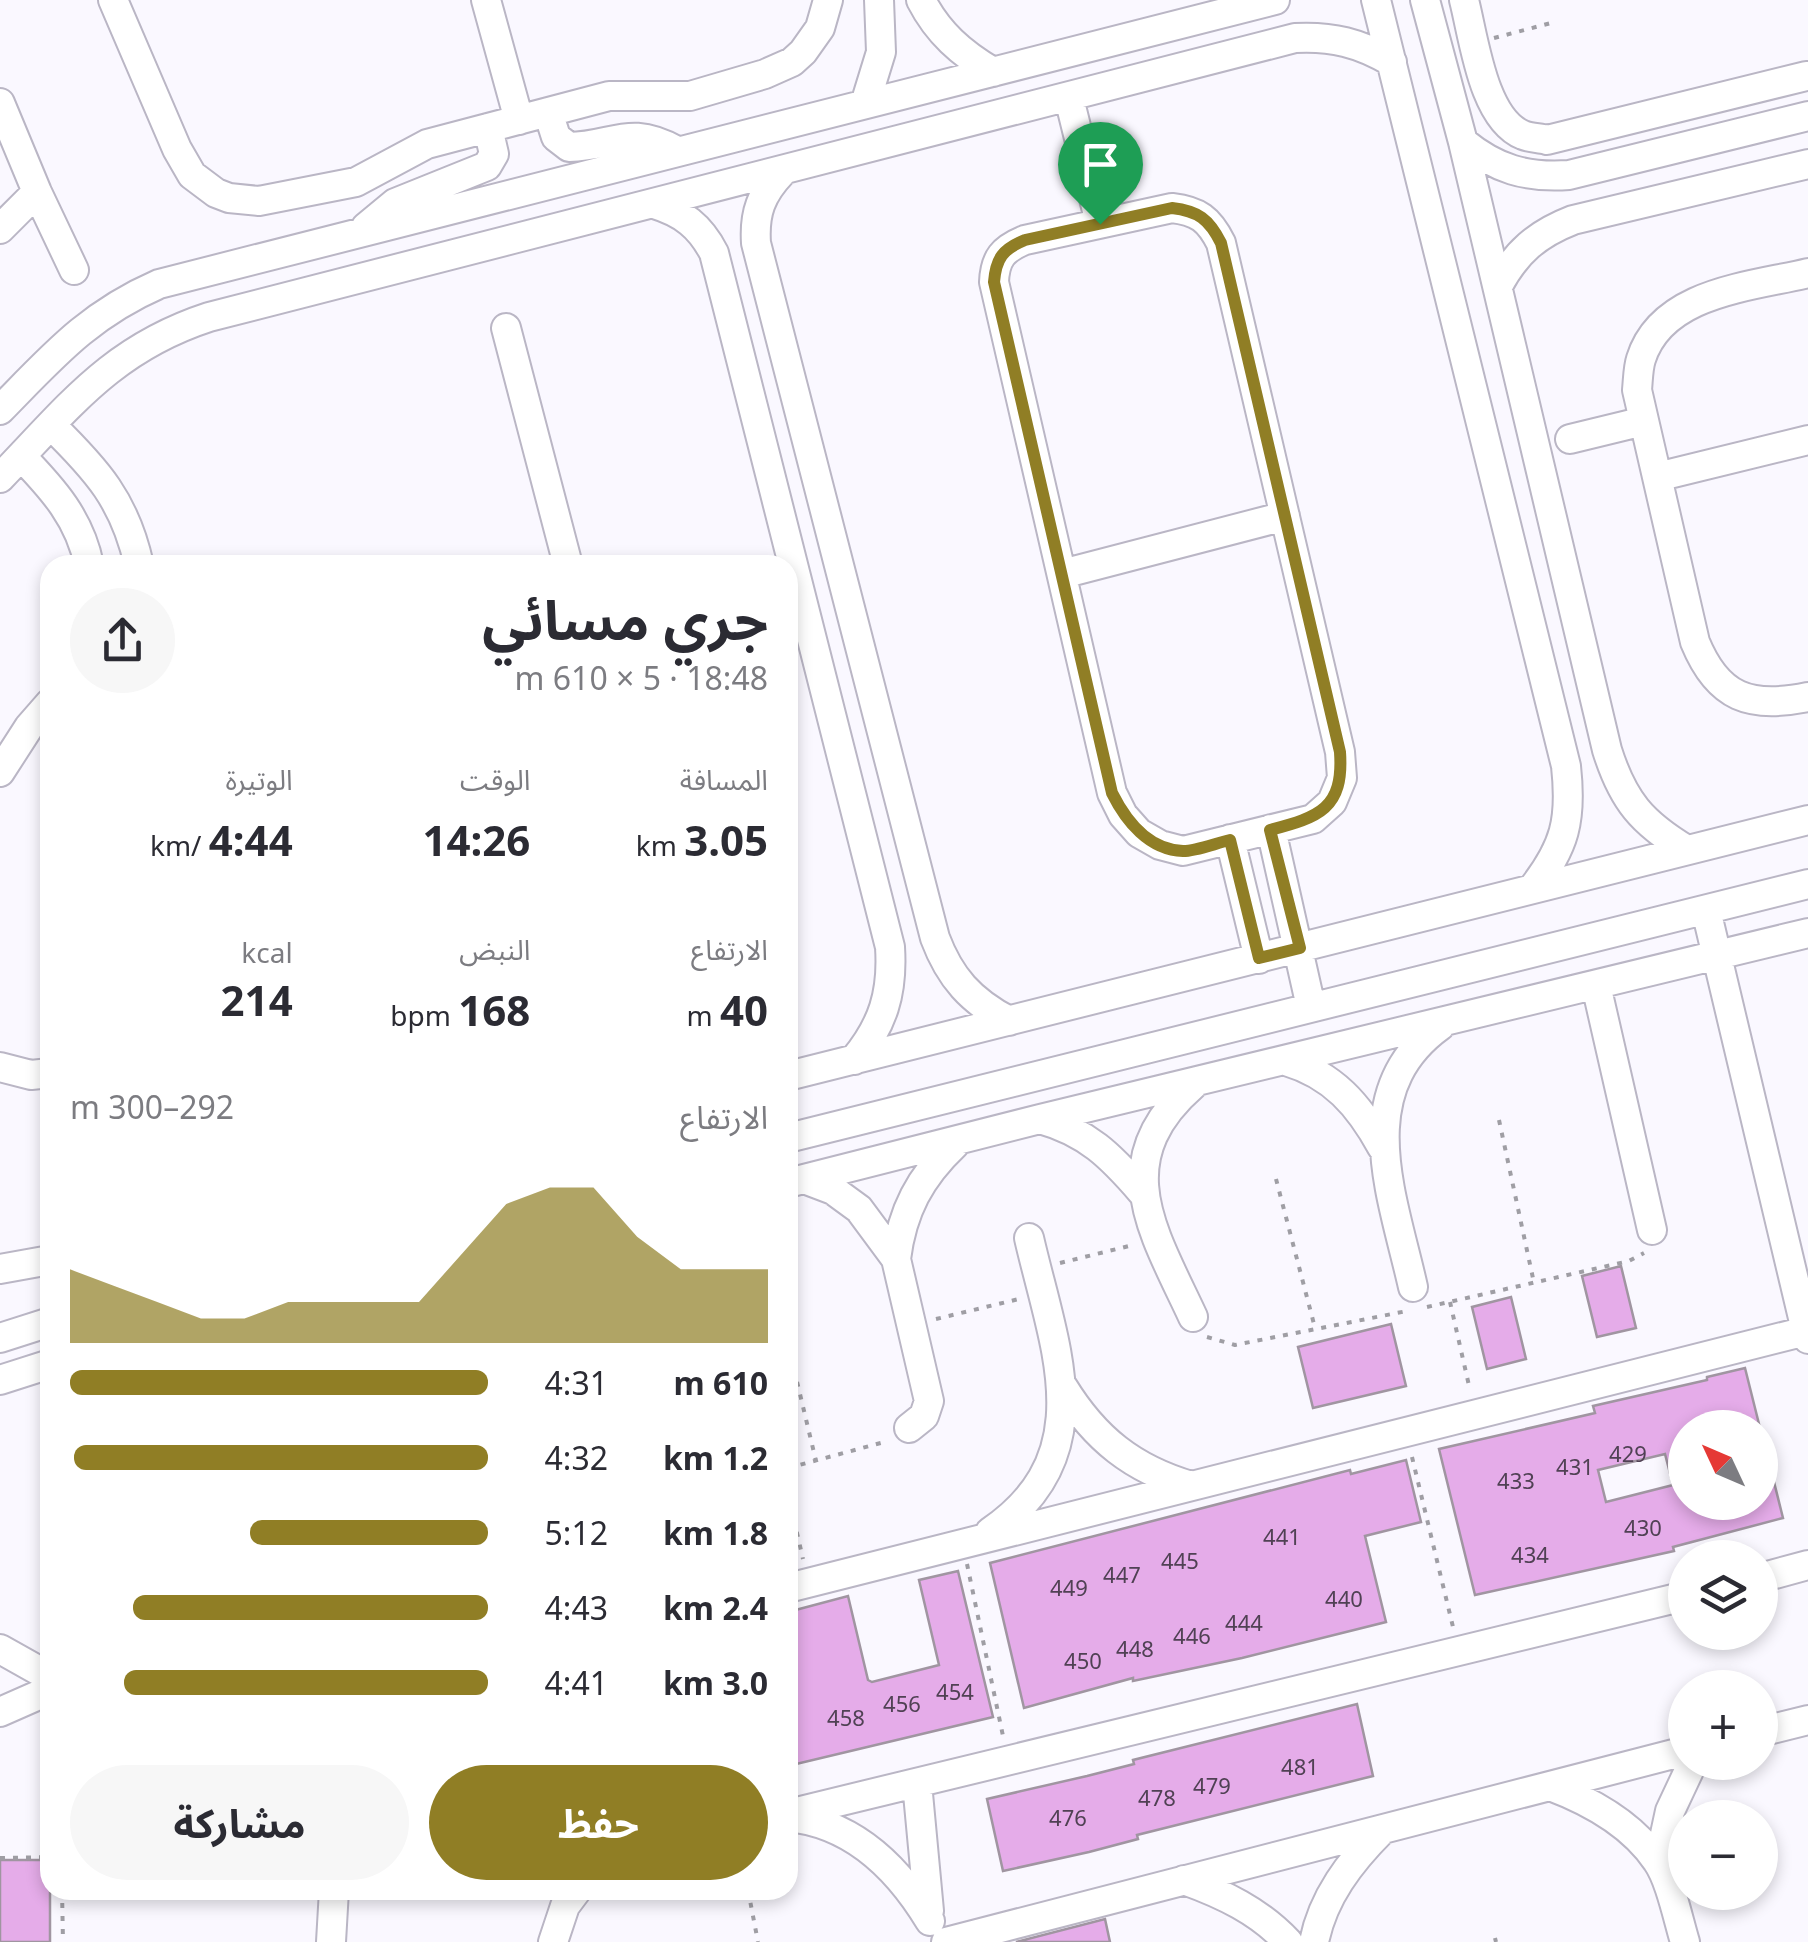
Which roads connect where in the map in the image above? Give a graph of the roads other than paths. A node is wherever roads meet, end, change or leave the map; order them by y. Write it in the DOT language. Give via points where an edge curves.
graph roads {
  1 [pos="113,0"];
  2 [pos="486,0"];
  3 [pos="828,0"];
  4 [pos="879,0"];
  5 [pos="921,0"];
  6 [pos="1275,0"];
  7 [pos="1376,0"];
  8 [pos="1425,0"];
  9 [pos="1464,0"];
  10 [pos="1392,62"];
  11 [pos="992,72"];
  12 [pos="1807,76"];
  13 [pos="1069,98"];
  14 [pos="0,103"];
  15 [pos="865,104"];
  16 [pos="548,112"];
  17 [pos="1808,116"];
  18 [pos="519,120"];
  19 [pos="1768,126"];
  20 [pos="488,128"];
  21 [pos="1462,142"];
  22 [pos="677,152"];
  23 [pos="1808,164"];
  24 [pos="782,172"];
  25 [pos="37,192"];
  26 [pos="654,204"];
  27 [pos="1100,224"];
  28 [pos="0,230"];
  29 [pos="362,231"];
  30 [pos="74,270"];
  31 [pos="1808,273"];
  32 [pos="1498,286"];
  33 [pos="506,328"];
  34 [pos="0,410"];
  35 [pos="1644,421"];
  36 [pos="52,425"];
  37 [pos="1570,439"];
  38 [pos="1808,440"];
  39 [pos="21,456"];
  40 [pos="100,474"];
  41 [pos="1657,477"];
  42 [pos="0,478"];
  43 [pos="66,507"];
  44 [pos="1285,516"];
  45 [pos="86,555"];
  46 [pos="137,555"];
  47 [pos="565,555"];
  48 [pos="782,555"];
  49 [pos="1062,574"];
  50 [pos="798,625"];
  51 [pos="1808,697"];
  52 [pos="40,730"];
  53 [pos="0,771"];
  54 [pos="1808,820"];
  55 [pos="1270,830"];
  56 [pos="1230,840"];
  57 [pos="1688,850"];
  58 [pos="1808,884"];
  59 [pos="1532,890"];
  60 [pos="1706,910"];
  61 [pos="1808,933"];
  62 [pos="1300,948"];
  63 [pos="1716,956"];
  64 [pos="1259,958"];
  65 [pos="1596,985"];
  66 [pos="1311,1007"];
  67 [pos="1010,1021"];
  68 [pos="1445,1022"];
  69 [pos="854,1060"];
  70 [pos="1286,1061"];
  71 [pos="0,1066"];
  72 [pos="40,1074"];
  73 [pos="798,1074"];
  74 [pos="1195,1083"];
  75 [pos="1040,1119"];
  76 [pos="798,1135"];
  77 [pos="958,1141"];
  78 [pos="1382,1146"];
  79 [pos="798,1181"];
  80 [pos="798,1181"];
  81 [pos="1142,1192"];
  82 [pos="1652,1230"];
  83 [pos="1029,1238"];
  84 [pos="896,1259"];
  85 [pos="40,1262"];
  86 [pos="0,1269"];
  87 [pos="1413,1287"];
  88 [pos="1192,1317"];
  89 [pos="40,1325"];
  90 [pos="1807,1334"];
  91 [pos="0,1338"];
  92 [pos="40,1367"];
  93 [pos="0,1380"];
  94 [pos="1063,1387"];
  95 [pos="909,1428"];
  96 [pos="1191,1486"];
  97 [pos="970,1542"];
  98 [pos="1808,1565"];
  99 [pos="1778,1573"];
  100 [pos="798,1586"];
  101 [pos="1668,1600"];
  102 [pos="0,1650"];
  103 [pos="40,1672"];
  104 [pos="40,1694"];
  105 [pos="0,1712"];
  106 [pos="1808,1720"];
  107 [pos="1778,1728"];
  108 [pos="1668,1755"];
  109 [pos="1684,1780"];
  110 [pos="917,1783"];
  111 [pos="1550,1786"];
  112 [pos="798,1813"];
  113 [pos="798,1818"];
  114 [pos="1384,1829"];
  115 [pos="1659,1862"];
  116 [pos="1184,1880"];
  117 [pos="333,1900"];
  118 [pos="569,1900"];
  119 [pos="936,1935"];
  120 [pos="331,1942"];
  121 [pos="553,1942"];
  122 [pos="1288,1942"];
  123 [pos="1314,1942"];
  124 [pos="1685,1942"];
  1 -- 20 [label="street" via="184,163 203,185 230,198 259,201 356,182 415,149"];
  2 -- 18 [label="street"];
  3 -- 16 [label="street" via="803,52 766,74 690,96 622,94"];
  4 -- 15 [label="street" via="881,52"];
  5 -- 11 [label="street" via="947,39"];
  6 -- 11 [label="street"];
  7 -- 10 [label="street"];
  8 -- 21 [label="street"];
  9 -- 12 [label="street" via="1490,98 1502,120 1522,135 1547,140"];
  10 -- 13 [label="street" via="1346,40 1295,38"];
  10 -- 59 [label="street" via="1566,766 1566,833"];
  11 -- 15 [label="street"];
  12 -- 19 [label="street"];
  13 -- 24 [label="street"];
  13 -- 27 [label="street"];
  14 -- 25 [label="street"];
  15 -- 22 [label="street"];
  16 -- 18 [label="street"];
  16 -- 22 [label="street" via="556,137 569,147 637,137"];
  17 -- 19 [label="street"];
  18 -- 20 [label="street"];
  19 -- 21 [label="street" via="1540,177 1485,160"];
  20 -- 29 [label="street" via="494,154 487,166 395,203"];
  21 -- 32 [label="street"];
  22 -- 29 [label="street"];
  23 -- 32 [label="street" via="1573,220 1528,244"];
  24 -- 26 [label="street"];
  24 -- 67 [label="street" via="759,203 756,243 935,938 962,989"];
  25 -- 28 [label="street"];
  25 -- 30 [label="street"];
  26 -- 36 [label="street" via="181,326 105,370"];
  26 -- 48 [label="street" via="691,221 714,253"];
  27 -- 44 [label="street" via="1172,208 1194,210 1211,223"];
  27 -- 49 [label="street" via="1025,240 995,262 994,282"];
  29 -- 34 [label="street" via="126,298 68,340"];
  31 -- 35 [label="street" via="1676,311 1654,332 1641,360 1637,390"];
  32 -- 57 [label="street" via="1617,782 1659,833"];
  33 -- 47 [label="street"];
  35 -- 37 [label="street"];
  35 -- 41 [label="street"];
  36 -- 39 [label="street"];
  36 -- 40 [label="street"];
  38 -- 41 [label="street"];
  39 -- 42 [label="street"];
  39 -- 43 [label="street"];
  40 -- 43 [label="street"];
  40 -- 46 [label="street" via="126,518"];
  41 -- 51 [label="street" via="1707,670 1729,692 1758,702"];
  43 -- 45 [label="street"];
  44 -- 49 [label="street"];
  44 -- 55 [label="street" via="1342,778 1332,802 1313,819"];
  49 -- 56 [label="street" via="1112,793 1123,815 1139,833 1183,851"];
  50 -- 69 [label="street" via="890,947 886,1008"];
  52 -- 53 [label="street"];
  54 -- 57 [label="street"];
  55 -- 56 [label="street"];
  55 -- 62 [label="street"];
  56 -- 64 [label="street"];
  57 -- 59 [label="street"];
  58 -- 60 [label="street"];
  59 -- 62 [label="street"];
  60 -- 63 [label="street"];
  60 -- 66 [label="street"];
  61 -- 63 [label="street"];
  62 -- 64 [label="street"];
  62 -- 66 [label="street"];
  63 -- 65 [label="street"];
  63 -- 90 [label="street"];
  64 -- 67 [label="street"];
  65 -- 68 [label="street"];
  65 -- 82 [label="street"];
  66 -- 76 [label="street"];
  67 -- 69 [label="street"];
  68 -- 70 [label="street"];
  68 -- 78 [label="street" via="1422,1039 1400,1071"];
  69 -- 73 [label="street"];
  70 -- 74 [label="street"];
  70 -- 78 [label="street" via="1340,1088"];
  71 -- 72 [label="street"];
  74 -- 75 [label="street"];
  74 -- 81 [label="street" via="1170,1105 1154,1132"];
  75 -- 77 [label="street"];
  75 -- 81 [label="street" via="1096,1145"];
  77 -- 79 [label="street"];
  77 -- 84 [label="street" via="914,1194"];
  78 -- 87 [label="street"];
  80 -- 84 [label="street" via="833,1190 859,1209"];
  81 -- 88 [label="street"];
  83 -- 94 [label="street"];
  84 -- 95 [label="street" via="930,1401"];
  85 -- 86 [label="street"];
  89 -- 91 [label="street"];
  90 -- 96 [label="street"];
  92 -- 93 [label="street"];
  94 -- 96 [label="street" via="1103,1441 1159,1477"];
  94 -- 97 [label="street" via="1062,1424 1034,1492 1009,1519"];
  96 -- 97 [label="street"];
  97 -- 100 [label="street"];
  98 -- 99 [label="street"];
  101 -- 110 [label="street"];
  102 -- 103 [label="street"];
  104 -- 105 [label="street"];
  106 -- 107 [label="street"];
  108 -- 111 [label="street"];
  109 -- 115 [label="street"];
  110 -- 112 [label="street"];
  110 -- 119 [label="street"];
  111 -- 114 [label="street"];
  111 -- 115 [label="street" via="1624,1826"];
  113 -- 119 [label="street" via="877,1854 908,1885"];
  114 -- 116 [label="street"];
  114 -- 123 [label="street" via="1333,1889"];
  115 -- 124 [label="street"];
  116 -- 119 [label="street"];
  116 -- 122 [label="street" via="1254,1912"];
  117 -- 120 [label="street"];
  118 -- 121 [label="street"];
}
